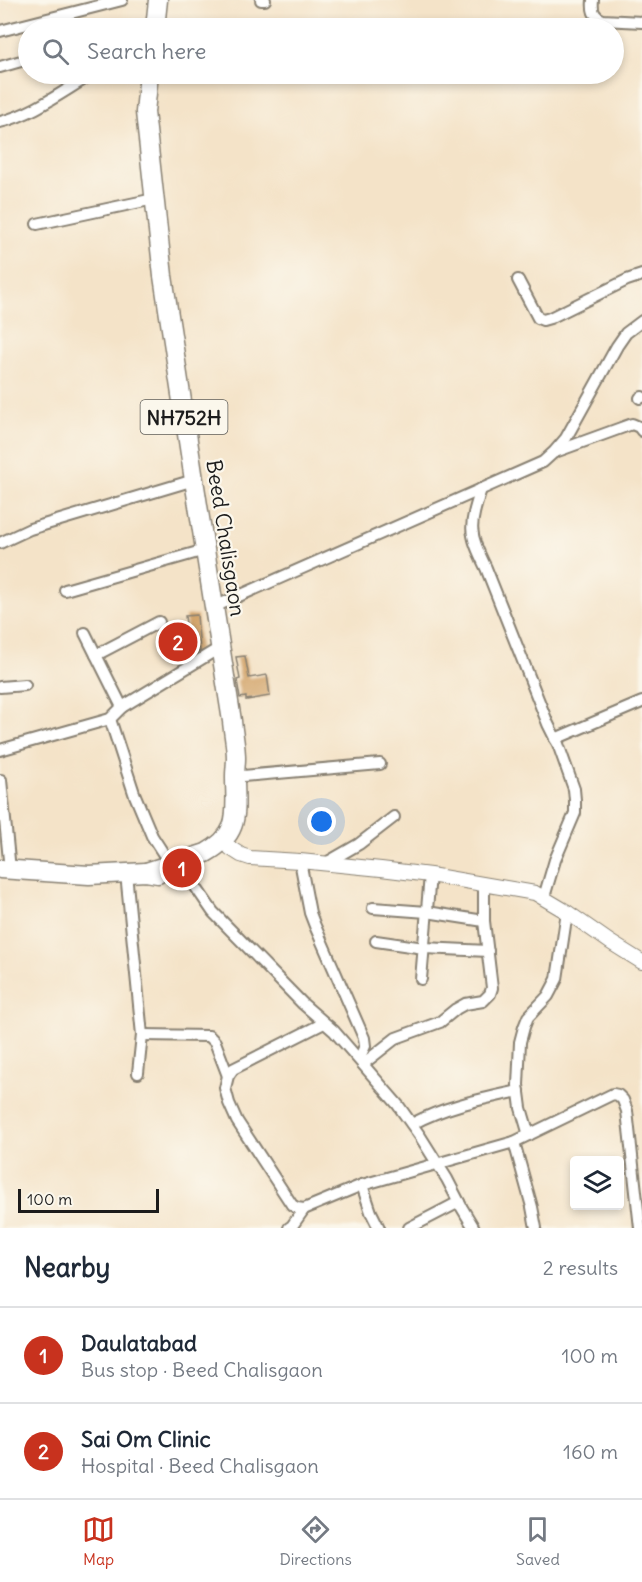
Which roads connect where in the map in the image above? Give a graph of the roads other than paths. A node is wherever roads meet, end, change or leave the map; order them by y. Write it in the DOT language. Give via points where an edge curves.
graph roads {
  1 [pos="122,0"];
  2 [pos="158,0"];
  3 [pos="593,0"];
  4 [pos="51,18"];
  5 [pos="154,18"];
  6 [pos="597,18"];
  7 [pos="624,21"];
  8 [pos="642,22"];
  9 [pos="18,26"];
  10 [pos="0,31"];
  11 [pos="18,62"];
  12 [pos="0,67"];
  13 [pos="76,84"];
  14 [pos="148,84"];
  15 [pos="0,122"];
  16 [pos="154,199"];
  17 [pos="37,224"];
  18 [pos="642,275"];
  19 [pos="518,280"];
  20 [pos="642,321"];
  21 [pos="642,430"];
  22 [pos="554,452"];
  23 [pos="194,480"];
  24 [pos="481,489"];
  25 [pos="0,543"];
  26 [pos="205,550"];
  27 [pos="65,591"];
  28 [pos="214,607"];
  29 [pos="159,621"];
  30 [pos="85,633"];
  31 [pos="221,647"];
  32 [pos="96,655"];
  33 [pos="25,685"];
  34 [pos="0,687"];
  35 [pos="642,702"];
  36 [pos="122,707"];
  37 [pos="110,719"];
  38 [pos="555,739"];
  39 [pos="0,750"];
  40 [pos="236,759"];
  41 [pos="380,764"];
  42 [pos="243,776"];
  43 [pos="1,780"];
  44 [pos="394,817"];
  45 [pos="230,848"];
  46 [pos="300,861"];
  47 [pos="326,863"];
  48 [pos="177,867"];
  49 [pos="5,869"];
  50 [pos="126,873"];
  51 [pos="430,875"];
  52 [pos="484,884"];
  53 [pos="544,897"];
  54 [pos="373,908"];
  55 [pos="427,912"];
  56 [pos="567,912"];
  57 [pos="484,921"];
  58 [pos="376,941"];
  59 [pos="424,948"];
  60 [pos="488,951"];
  61 [pos="642,962"];
  62 [pos="421,980"];
  63 [pos="324,1023"];
  64 [pos="142,1035"];
  65 [pos="361,1062"];
  66 [pos="138,1073"];
  67 [pos="228,1076"];
  68 [pos="519,1091"];
  69 [pos="412,1124"];
  70 [pos="529,1135"];
  71 [pos="514,1142"];
  72 [pos="437,1163"];
  73 [pos="362,1185"];
  74 [pos="459,1202"];
  75 [pos="303,1209"];
  76 [pos="289,1228"];
  77 [pos="379,1228"];
  78 [pos="409,1228"];
  79 [pos="474,1228"];
  80 [pos="536,1228"];
  81 [pos="640,1228"];
  1 -- 4 [label="street"];
  2 -- 5 [label="highway"];
  3 -- 6 [label="street"];
  7 -- 8 [label="street"];
  9 -- 10 [label="street"];
  11 -- 12 [label="street"];
  13 -- 15 [label="street" via="29,112"];
  14 -- 16 [label="highway, Beed Chalisgaon / NH752H" via="145,112"];
  16 -- 17 [label="street"];
  16 -- 23 [label="highway, Beed Chalisgaon / NH752H"];
  18 -- 19 [label="street" via="543,320 538,318"];
  20 -- 22 [label="street" via="617,346 566,438"];
  21 -- 22 [label="street" via="632,424"];
  22 -- 24 [label="street" via="543,462"];
  23 -- 25 [label="street" via="30,529"];
  23 -- 26 [label="highway, Beed Chalisgaon / NH752H"];
  24 -- 28 [label="street"];
  24 -- 38 [label="street" via="472,519 475,546"];
  26 -- 27 [label="street"];
  26 -- 28 [label="highway, Beed Chalisgaon / NH752H"];
  28 -- 31 [label="highway, Beed Chalisgaon / NH752H"];
  29 -- 32 [label="street"];
  30 -- 32 [label="street"];
  31 -- 36 [label="street"];
  31 -- 40 [label="highway, Beed Chalisgaon / NH752H"];
  32 -- 36 [label="street"];
  33 -- 34 [label="street"];
  35 -- 38 [label="street"];
  36 -- 37 [label="street"];
  37 -- 39 [label="street"];
  37 -- 48 [label="street" via="152,836"];
  38 -- 53 [label="street" via="574,789 574,813"];
  40 -- 42 [label="highway, Beed Chalisgaon / NH752H"];
  40 -- 48 [label="highway, Beed Chalisgaon / NH752H" via="235,817 226,838 215,848"];
  41 -- 42 [label="street"];
  42 -- 45 [label="highway, Beed Chalisgaon / NH752H" via="244,821 240,836"];
  43 -- 49 [label="street"];
  44 -- 47 [label="street"];
  45 -- 46 [label="street" via="246,857"];
  45 -- 48 [label="highway, Beed Chalisgaon / NH752H" via="211,861"];
  46 -- 47 [label="street"];
  46 -- 65 [label="street" via="310,913 364,1038"];
  47 -- 51 [label="street"];
  48 -- 50 [label="highway, Beed Chalisgaon / NH752H" via="166,874"];
  48 -- 63 [label="street" via="213,912"];
  49 -- 50 [label="highway, Beed Chalisgaon / NH752H" via="90,875"];
  50 -- 64 [label="street"];
  51 -- 52 [label="street"];
  51 -- 55 [label="street"];
  52 -- 53 [label="street"];
  52 -- 57 [label="street"];
  53 -- 56 [label="street"];
  54 -- 55 [label="street"];
  55 -- 57 [label="street"];
  55 -- 59 [label="street"];
  56 -- 61 [label="street"];
  56 -- 68 [label="street" via="557,979 524,1027 518,1064"];
  57 -- 60 [label="street"];
  58 -- 59 [label="street"];
  59 -- 60 [label="street"];
  59 -- 62 [label="street"];
  60 -- 65 [label="street" via="492,988 487,998 459,1006 440,1022 396,1038"];
  63 -- 65 [label="street"];
  63 -- 67 [label="street" via="233,1069"];
  64 -- 66 [label="street"];
  64 -- 67 [label="street" via="209,1036"];
  65 -- 69 [label="street"];
  67 -- 75 [label="street" via="225,1088 237,1121 287,1200"];
  68 -- 69 [label="street" via="442,1110"];
  68 -- 70 [label="street"];
  69 -- 72 [label="street"];
  70 -- 71 [label="street"];
  70 -- 81 [label="street" via="618,1095 627,1111"];
  71 -- 72 [label="street"];
  71 -- 80 [label="street"];
  72 -- 73 [label="street"];
  72 -- 74 [label="street"];
  73 -- 75 [label="street"];
  73 -- 77 [label="street"];
  74 -- 78 [label="street"];
  74 -- 79 [label="street"];
  75 -- 76 [label="street"];
}
